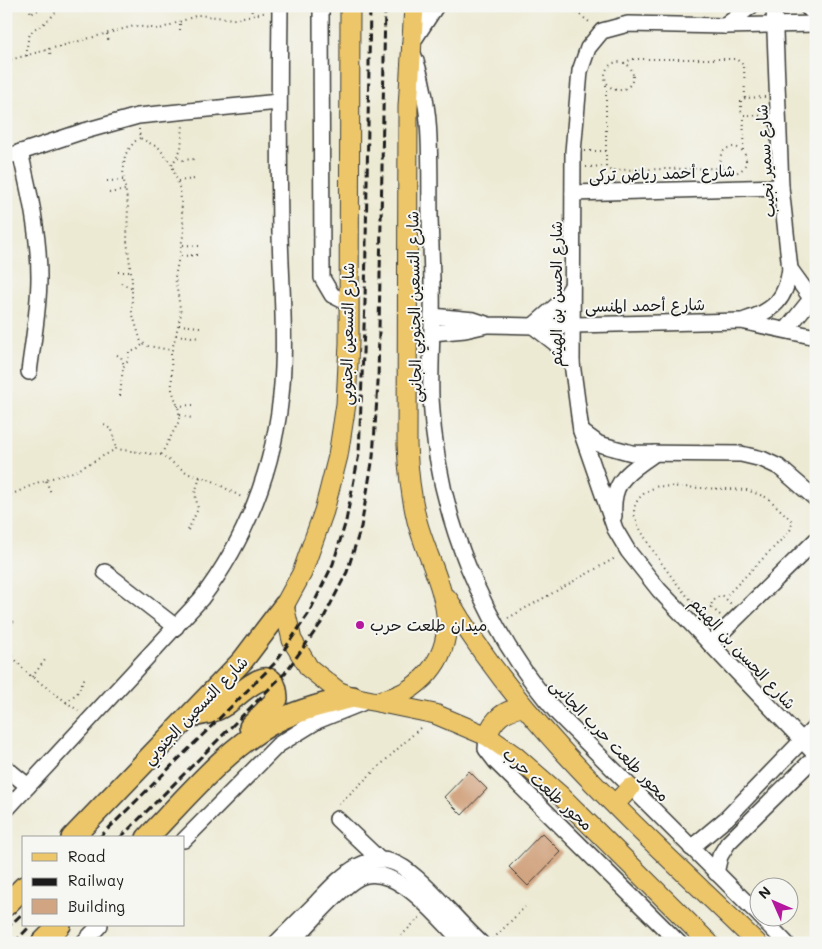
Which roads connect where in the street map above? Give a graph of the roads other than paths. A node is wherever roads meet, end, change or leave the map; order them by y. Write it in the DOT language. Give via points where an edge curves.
graph roads {
  1 [pos="321,6"];
  2 [pos="350,6"];
  3 [pos="414,6"];
  4 [pos="436,6"];
  5 [pos="751,6"];
  6 [pos="774,6"];
  7 [pos="806,6"];
  8 [pos="280,9"];
  9 [pos="816,15"];
  10 [pos="774,24"];
  11 [pos="816,24"];
  12 [pos="725,26"];
  13 [pos="410,46"];
  14 [pos="279,102"];
  15 [pos="13,155"];
  16 [pos="781,187"];
  17 [pos="573,193"];
  18 [pos="790,269"];
  19 [pos="572,286"];
  20 [pos="813,302"];
  21 [pos="348,303"];
  22 [pos="432,316"];
  23 [pos="741,321"];
  24 [pos="572,324"];
  25 [pos="489,325"];
  26 [pos="534,326"];
  27 [pos="787,329"];
  28 [pos="432,333"];
  29 [pos="816,337"];
  30 [pos="572,363"];
  31 [pos="29,372"];
  32 [pos="582,431"];
  33 [pos="655,453"];
  34 [pos="816,499"];
  35 [pos="615,530"];
  36 [pos="816,540"];
  37 [pos="468,566"];
  38 [pos="105,572"];
  39 [pos="441,587"];
  40 [pos="284,606"];
  41 [pos="176,627"];
  42 [pos="710,644"];
  43 [pos="365,699"];
  44 [pos="523,707"];
  45 [pos="191,716"];
  46 [pos="816,726"];
  47 [pos="487,736"];
  48 [pos="801,741"];
  49 [pos="241,745"];
  50 [pos="816,756"];
  51 [pos="6,768"];
  52 [pos="28,786"];
  53 [pos="630,788"];
  54 [pos="615,804"];
  55 [pos="6,810"];
  56 [pos="337,819"];
  57 [pos="74,836"];
  58 [pos="149,836"];
  59 [pos="185,839"];
  60 [pos="359,841"];
  61 [pos="691,848"];
  62 [pos="380,860"];
  63 [pos="361,865"];
  64 [pos="716,872"];
  65 [pos="22,889"];
  66 [pos="6,905"];
  67 [pos="750,906"];
  68 [pos="59,926"];
  69 [pos="99,926"];
  70 [pos="770,926"];
  71 [pos="296,940"];
  72 [pos="482,942"];
  73 [pos="42,943"];
  74 [pos="83,943"];
  75 [pos="276,943"];
  76 [pos="463,943"];
  77 [pos="679,943"];
  78 [pos="709,943"];
  79 [pos="757,943"];
  80 [pos="786,943"];
  1 -- 21 [label="street" via="322,278 332,295"];
  2 -- 21 [label="main road, شارع التسعين الجنوبي"];
  3 -- 13 [label="main road"];
  4 -- 13 [label="street"];
  5 -- 12 [label="street"];
  6 -- 10 [label="street, شارع سمير نجيب"];
  7 -- 9 [label="street"];
  8 -- 14 [label="street"];
  10 -- 11 [label="street"];
  10 -- 12 [label="street"];
  10 -- 16 [label="street, شارع سمير نجيب"];
  12 -- 17 [label="street, شارع الحسن بن الهيثم" via="628,24 602,31 588,48 580,71"];
  13 -- 22 [label="street, شارع التسعين الجنوبي الجانبى" via="419,66 428,108"];
  13 -- 39 [label="main road" via="407,133 408,472 417,520"];
  14 -- 15 [label="street" via="138,116"];
  14 -- 41 [label="street" via="283,368 270,454 244,532 223,569"];
  15 -- 31 [label="street" via="35,220 39,259 38,307"];
  16 -- 17 [label="street, شارع أحمد رياض تركى"];
  16 -- 18 [label="street, شارع سمير نجيب"];
  17 -- 19 [label="street, شارع الحسن بن الهيثم"];
  18 -- 20 [label="street, شارع سمير نجيب"];
  18 -- 23 [label="street, شارع أحمد المنسى" via="788,286 780,299 763,314"];
  19 -- 24 [label="street, شارع الحسن بن الهيثم"];
  19 -- 26 [label="street" via="563,300"];
  20 -- 27 [label="street"];
  21 -- 40 [label="main road, شارع التسعين الجنوبي" via="348,376 338,456 309,556"];
  22 -- 25 [label="street, شارع أحمد المنسى" via="474,320"];
  22 -- 28 [label="street, شارع التسعين الجنوبي الجانبى"];
  23 -- 24 [label="street, شارع أحمد المنسى"];
  23 -- 27 [label="street, شارع أحمد المنسى"];
  24 -- 26 [label="street, شارع أحمد المنسى"];
  24 -- 30 [label="street, شارع الحسن بن الهيثم"];
  25 -- 26 [label="street, شارع أحمد المنسى"];
  25 -- 28 [label="street, شارع أحمد المنسى"];
  26 -- 30 [label="street"];
  27 -- 29 [label="street, شارع أحمد المنسى"];
  28 -- 37 [label="street, شارع التسعين الجنوبي الجانبى" via="431,398 435,436 452,520"];
  30 -- 32 [label="street, شارع الحسن بن الهيثم"];
  32 -- 33 [label="street" via="612,450"];
  32 -- 35 [label="street, شارع الحسن بن الهيثم"];
  33 -- 34 [label="street" via="741,454 762,459 779,467"];
  33 -- 35 [label="street" via="633,470 615,491"];
  35 -- 42 [label="street, شارع الحسن بن الهيثم" via="659,590"];
  36 -- 42 [label="street"];
  37 -- 53 [label="street, محور طلعت حرب الجانبى" via="497,625 537,690"];
  38 -- 41 [label="street"];
  39 -- 43 [label="main road" via="448,626 438,659 416,686 395,697"];
  39 -- 44 [label="main road" via="482,653"];
  40 -- 43 [label="main road, محور طلعت حرب" via="292,640 302,660 327,684"];
  40 -- 45 [label="highway, شارع التسعين الجنوبي" via="258,643"];
  41 -- 52 [label="street"];
  42 -- 48 [label="street, شارع الحسن بن الهيثم"];
  43 -- 47 [label="main road, محور طلعت حرب" via="435,714"];
  43 -- 49 [label="highway" via="295,712"];
  43 -- 59 [label="street" via="317,721 278,745"];
  44 -- 47 [label="main road" via="504,712"];
  44 -- 54 [label="main road"];
  45 -- 49 [label="highway" via="224,706 252,682 261,679 271,682 277,689 277,699 250,726"];
  45 -- 57 [label="highway, شارع التسعين الجنوبي"];
  46 -- 48 [label="street"];
  47 -- 77 [label="street" via="486,749 496,762"];
  47 -- 78 [label="main road, محور طلعت حرب" via="560,795"];
  48 -- 50 [label="street, شارع الحسن بن الهيثم"];
  48 -- 61 [label="street" via="727,818"];
  49 -- 58 [label="highway"];
  50 -- 64 [label="street" via="728,843"];
  51 -- 52 [label="street"];
  52 -- 55 [label="street"];
  53 -- 54 [label="main road"];
  53 -- 61 [label="street, محور طلعت حرب الجانبى"];
  54 -- 79 [label="main road"];
  56 -- 60 [label="street"];
  60 -- 62 [label="street"];
  60 -- 63 [label="street"];
  61 -- 64 [label="street, محور طلعت حرب الجانبى"];
  62 -- 63 [label="street"];
  62 -- 72 [label="street" via="395,863 416,878"];
  63 -- 75 [label="street" via="342,877"];
  64 -- 67 [label="street, محور طلعت حرب الجانبى"];
  65 -- 66 [label="highway"];
  68 -- 73 [label="highway"];
  69 -- 74 [label="street"];
  70 -- 80 [label="street, محور طلعت حرب الجانبى"];
  71 -- 76 [label="street" via="347,887 364,875 379,874 395,879"];
}
